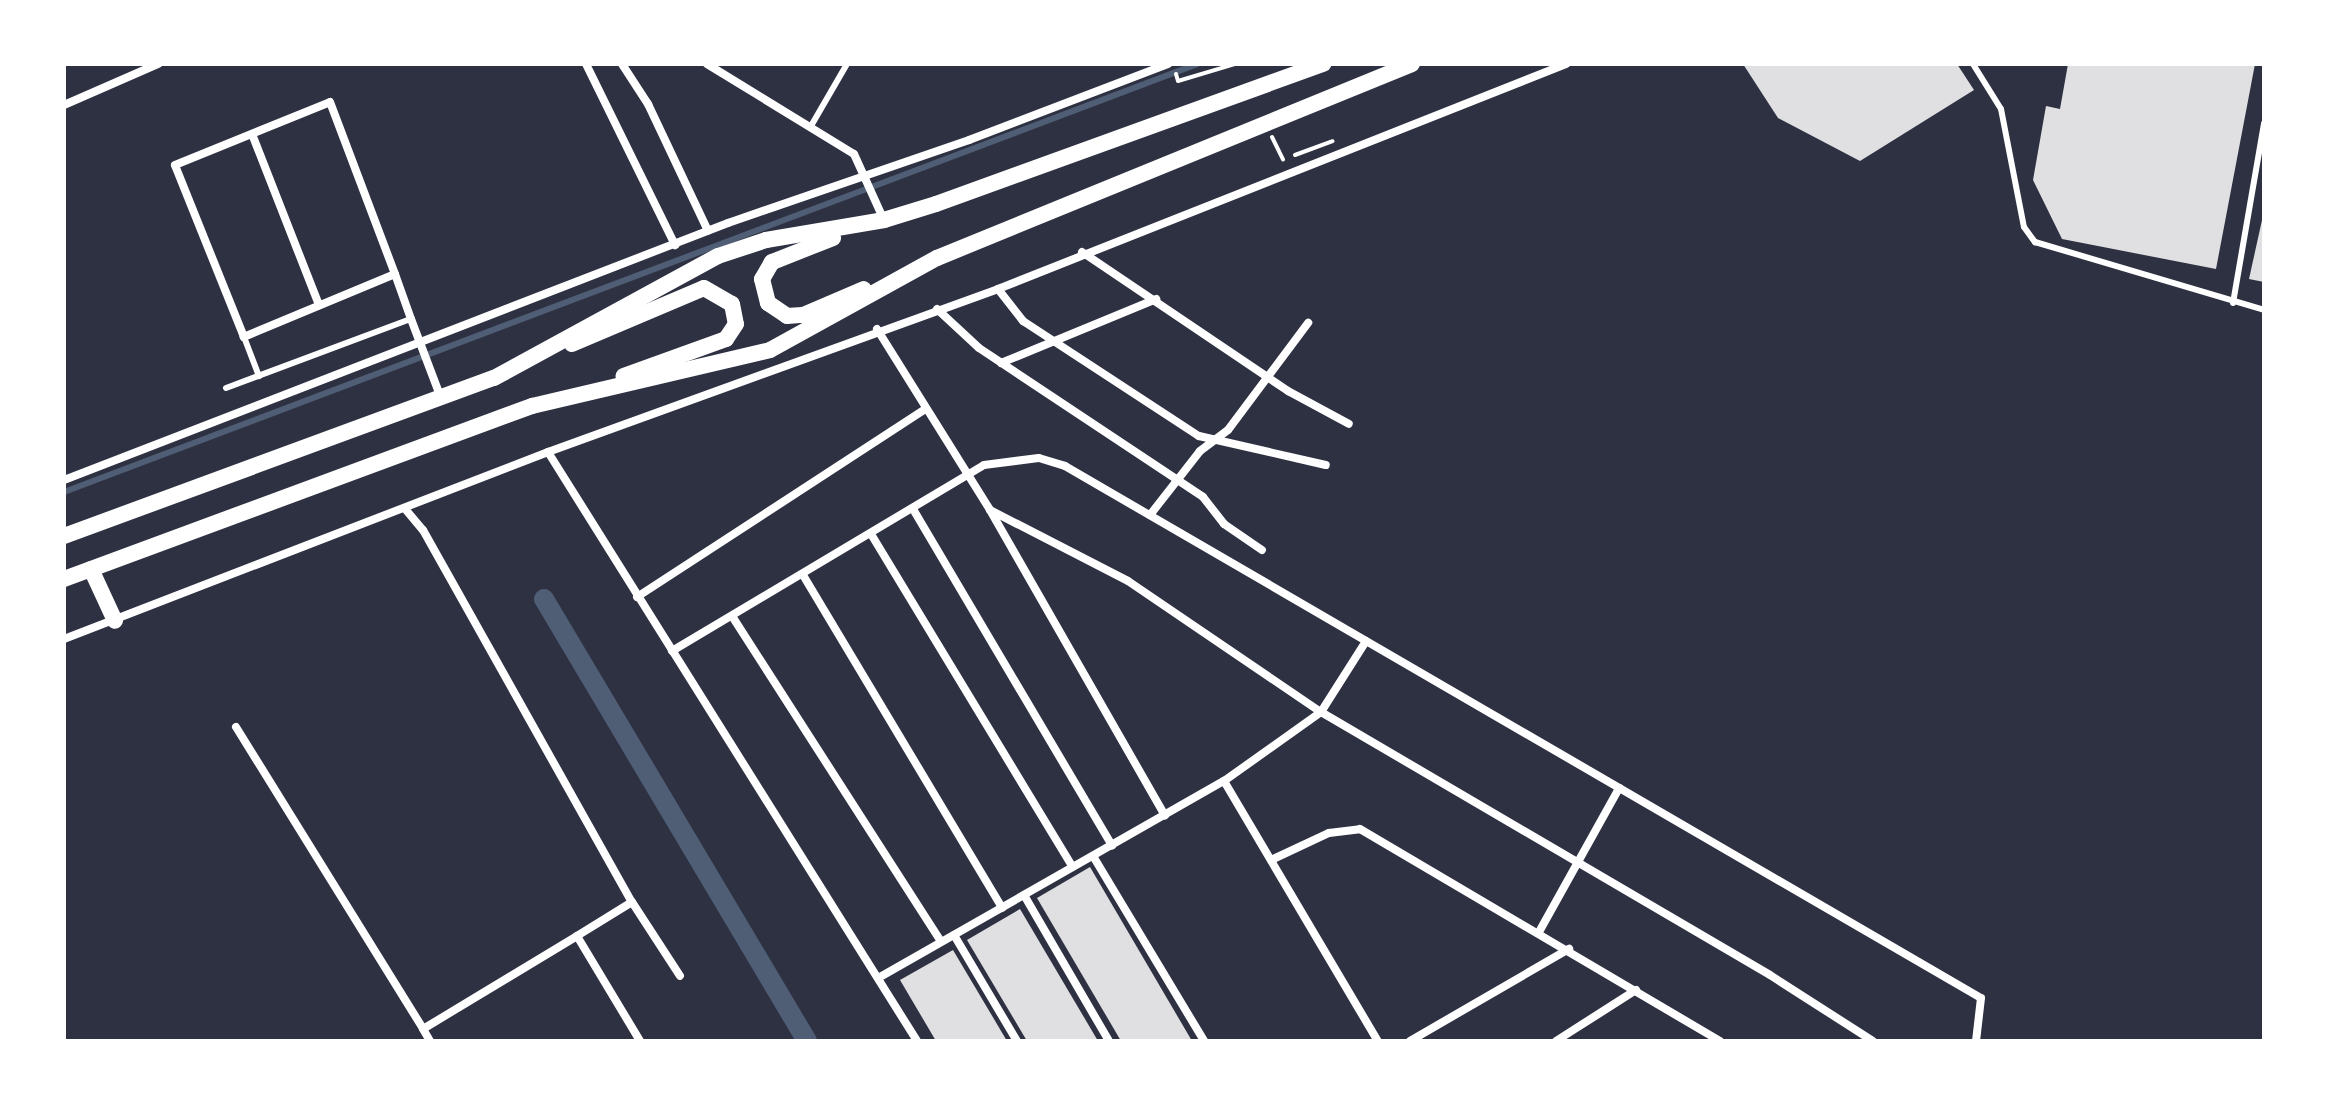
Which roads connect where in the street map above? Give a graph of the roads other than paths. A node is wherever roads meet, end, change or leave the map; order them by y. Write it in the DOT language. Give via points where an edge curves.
graph roads {
  1 [pos="158,64"];
  2 [pos="586,64"];
  3 [pos="622,64"];
  4 [pos="707,64"];
  5 [pos="847,64"];
  6 [pos="1168,64"];
  7 [pos="1323,64"];
  8 [pos="1412,64"];
  9 [pos="1566,64"];
  10 [pos="1973,64"];
  11 [pos="64,105"];
  12 [pos="2264,123"];
  13 [pos="811,126"];
  14 [pos="252,134"];
  15 [pos="867,175"];
  16 [pos="884,220"];
  17 [pos="708,231"];
  18 [pos="675,245"];
  19 [pos="1082,252"];
  20 [pos="928,262"];
  21 [pos="395,274"];
  22 [pos="998,289"];
  23 [pos="1156,299"];
  24 [pos="2233,303"];
  25 [pos="319,305"];
  26 [pos="937,309"];
  27 [pos="2264,310"];
  28 [pos="411,319"];
  29 [pos="1308,323"];
  30 [pos="877,329"];
  31 [pos="244,337"];
  32 [pos="1056,341"];
  33 [pos="421,346"];
  34 [pos="1001,363"];
  35 [pos="259,376"];
  36 [pos="1268,377"];
  37 [pos="494,378"];
  38 [pos="226,388"];
  39 [pos="441,398"];
  40 [pos="540,404"];
  41 [pos="925,409"];
  42 [pos="1349,424"];
  43 [pos="1213,439"];
  44 [pos="548,452"];
  45 [pos="1326,465"];
  46 [pos="965,477"];
  47 [pos="64,480"];
  48 [pos="1175,480"];
  49 [pos="913,509"];
  50 [pos="406,510"];
  51 [pos="990,510"];
  52 [pos="1150,515"];
  53 [pos="871,534"];
  54 [pos="64,536"];
  55 [pos="1262,550"];
  56 [pos="91,569"];
  57 [pos="803,575"];
  58 [pos="64,579"];
  59 [pos="637,597"];
  60 [pos="732,616"];
  61 [pos="115,621"];
  62 [pos="64,639"];
  63 [pos="1366,641"];
  64 [pos="672,651"];
  65 [pos="1321,712"];
  66 [pos="236,727"];
  67 [pos="1224,781"];
  68 [pos="1619,788"];
  69 [pos="1165,815"];
  70 [pos="1112,845"];
  71 [pos="1093,856"];
  72 [pos="1271,860"];
  73 [pos="1579,863"];
  74 [pos="1073,867"];
  75 [pos="1024,895"];
  76 [pos="632,902"];
  77 [pos="1002,908"];
  78 [pos="1539,932"];
  79 [pos="954,935"];
  80 [pos="577,936"];
  81 [pos="941,942"];
  82 [pos="1569,949"];
  83 [pos="680,976"];
  84 [pos="880,977"];
  85 [pos="1636,990"];
  86 [pos="423,1029"];
  87 [pos="430,1041"];
  88 [pos="640,1041"];
  89 [pos="917,1041"];
  90 [pos="1017,1041"];
  91 [pos="1109,1041"];
  92 [pos="1204,1041"];
  93 [pos="1378,1041"];
  94 [pos="1410,1041"];
  95 [pos="1556,1041"];
  96 [pos="1720,1041"];
  97 [pos="1873,1041"];
  98 [pos="1976,1041"];
  1 -- 11 [label="street"];
  2 -- 18 [label="street"];
  3 -- 17 [label="street" via="648,104"];
  4 -- 13 [label="street"];
  5 -- 13 [label="lane"];
  6 -- 15 [label="street"];
  7 -- 16 [label="main road"];
  8 -- 20 [label="main road"];
  9 -- 19 [label="street"];
  10 -- 24 [label="lane" via="2001,109 2024,227 2035,242"];
  12 -- 24 [label="lane"];
  13 -- 15 [label="street" via="854,154"];
  14 -- 21 [label="street" via="330,102"];
  14 -- 25 [label="street"];
  14 -- 31 [label="street" via="175,165"];
  15 -- 16 [label="street"];
  15 -- 17 [label="street"];
  16 -- 20 [label="main road" via="772,262 762,279 768,303 787,316 803,315"];
  16 -- 37 [label="main road" via="766,240 718,256"];
  17 -- 18 [label="street"];
  18 -- 33 [label="street"];
  19 -- 22 [label="street"];
  19 -- 23 [label="street"];
  20 -- 40 [label="main road" via="770,350"];
  21 -- 25 [label="street"];
  21 -- 28 [label="street"];
  22 -- 26 [label="street"];
  22 -- 32 [label="street" via="1008,308"];
  23 -- 32 [label="street" via="1090,322"];
  23 -- 36 [label="street"];
  24 -- 27 [label="lane"];
  25 -- 31 [label="street"];
  26 -- 30 [label="street"];
  26 -- 34 [label="street" via="952,328"];
  28 -- 33 [label="street"];
  28 -- 35 [label="lane"];
  29 -- 36 [label="street"];
  30 -- 41 [label="street"];
  30 -- 44 [label="street"];
  31 -- 35 [label="lane"];
  32 -- 34 [label="street"];
  32 -- 43 [label="street" via="1145,404"];
  33 -- 39 [label="street"];
  33 -- 47 [label="street"];
  34 -- 48 [label="street"];
  35 -- 38 [label="lane"];
  36 -- 42 [label="street"];
  36 -- 43 [label="street" via="1228,430"];
  37 -- 39 [label="main road"];
  37 -- 40 [label="main road" via="704,288 732,304 736,324 726,339"];
  39 -- 54 [label="main road"];
  40 -- 56 [label="main road"];
  41 -- 46 [label="street"];
  41 -- 59 [label="street"];
  43 -- 45 [label="street"];
  43 -- 48 [label="street"];
  44 -- 50 [label="street"];
  44 -- 59 [label="street"];
  46 -- 49 [label="street"];
  46 -- 51 [label="street"];
  46 -- 52 [label="street" via="984,465 1039,458 1065,466"];
  48 -- 52 [label="street"];
  48 -- 55 [label="street" via="1203,497 1224,524"];
  49 -- 53 [label="street"];
  49 -- 70 [label="street"];
  50 -- 61 [label="street"];
  50 -- 76 [label="street" via="423,530"];
  51 -- 65 [label="street" via="1128,581"];
  51 -- 69 [label="street"];
  52 -- 63 [label="street"];
  53 -- 57 [label="street"];
  53 -- 74 [label="street"];
  56 -- 58 [label="main road"];
  56 -- 61 [label="main road"];
  57 -- 60 [label="street"];
  57 -- 77 [label="street"];
  59 -- 64 [label="street"];
  60 -- 64 [label="street"];
  60 -- 81 [label="street"];
  61 -- 62 [label="street"];
  63 -- 65 [label="street"];
  63 -- 68 [label="street"];
  64 -- 84 [label="street"];
  65 -- 67 [label="street"];
  65 -- 73 [label="street"];
  66 -- 86 [label="street"];
  67 -- 69 [label="street"];
  67 -- 72 [label="street"];
  68 -- 73 [label="street"];
  68 -- 98 [label="street" via="1981,998"];
  69 -- 70 [label="street"];
  70 -- 71 [label="street"];
  71 -- 74 [label="street"];
  71 -- 92 [label="street"];
  72 -- 78 [label="street" via="1329,833 1360,829"];
  72 -- 93 [label="street"];
  73 -- 78 [label="street"];
  73 -- 97 [label="street"];
  74 -- 75 [label="street"];
  75 -- 77 [label="street"];
  75 -- 91 [label="street"];
  76 -- 80 [label="street"];
  76 -- 83 [label="street"];
  77 -- 79 [label="street"];
  78 -- 82 [label="street"];
  79 -- 81 [label="street"];
  79 -- 90 [label="street"];
  80 -- 86 [label="street"];
  80 -- 88 [label="street"];
  81 -- 84 [label="street"];
  82 -- 85 [label="street"];
  82 -- 94 [label="street"];
  84 -- 89 [label="street"];
  85 -- 95 [label="street"];
  85 -- 96 [label="street"];
  86 -- 87 [label="street"];
}
